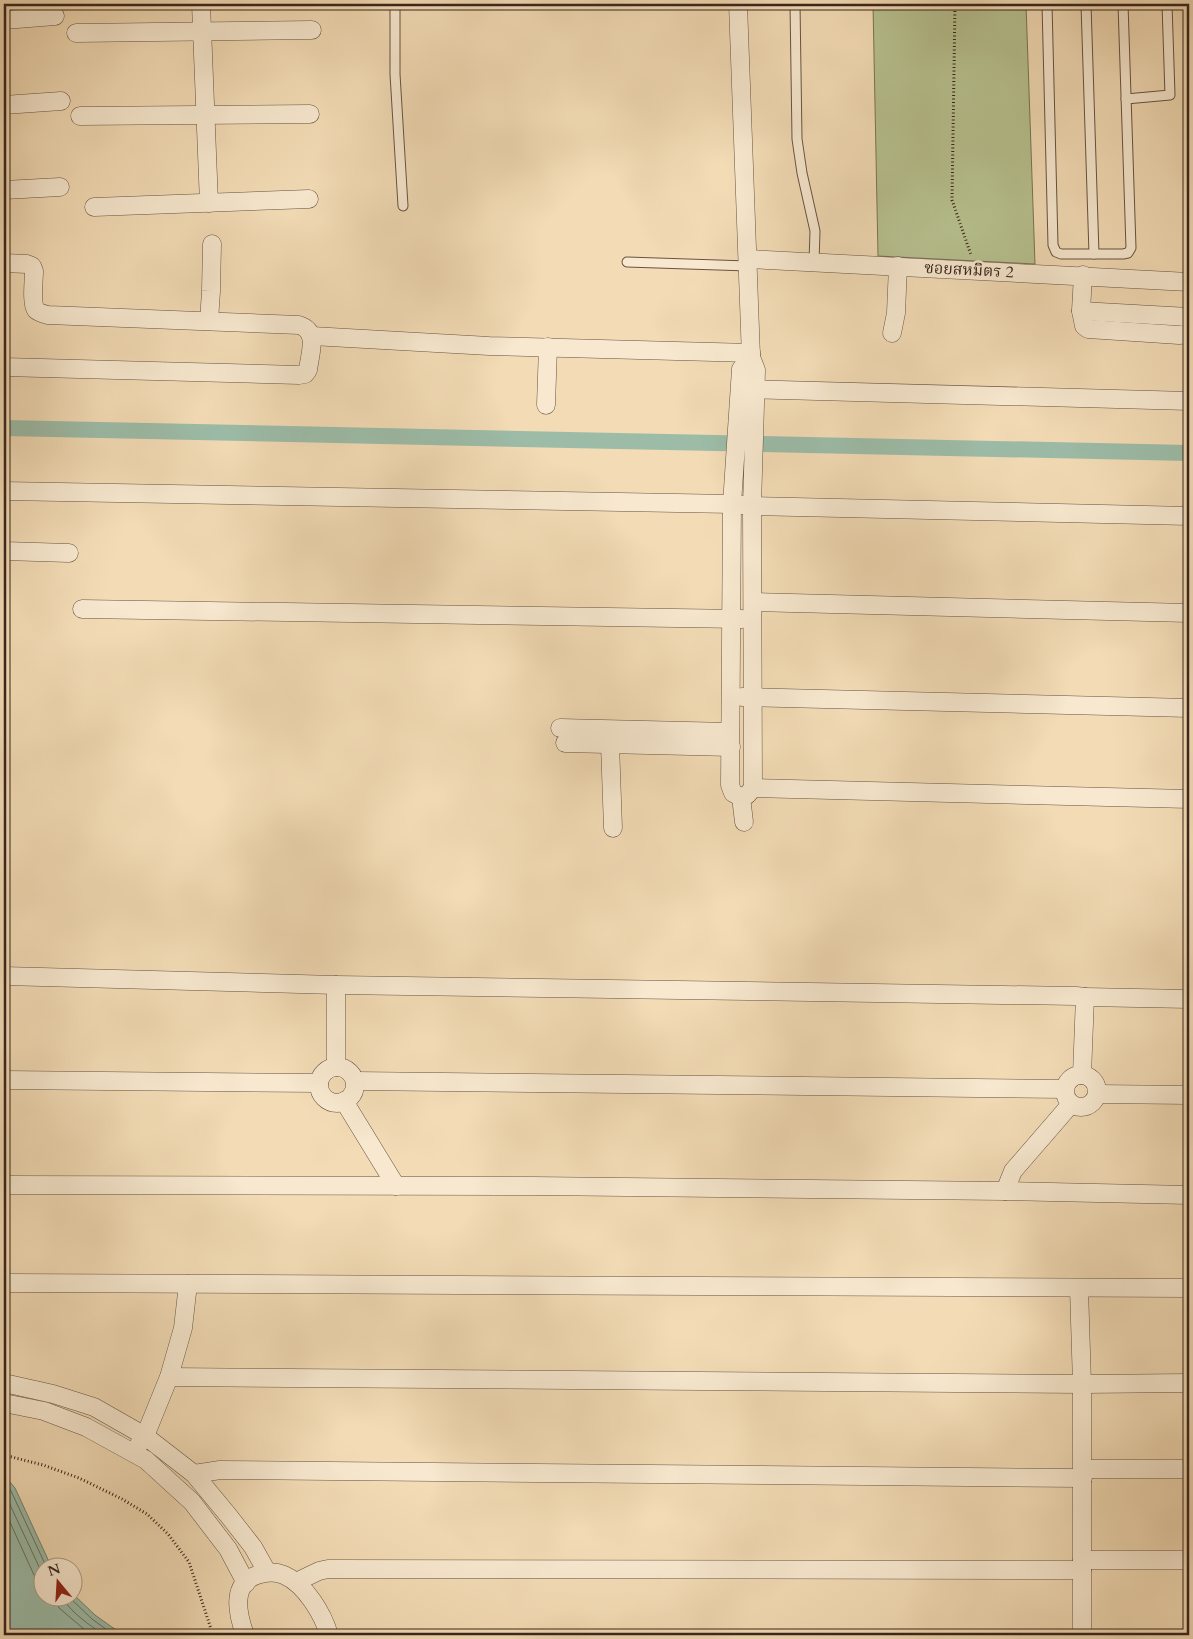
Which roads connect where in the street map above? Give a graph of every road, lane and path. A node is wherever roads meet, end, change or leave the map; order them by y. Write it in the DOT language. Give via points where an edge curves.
graph roads {
  1 [pos="200,4"];
  2 [pos="395,4"];
  3 [pos="738,4"];
  4 [pos="795,4"];
  5 [pos="955,4"];
  6 [pos="1046,4"];
  7 [pos="1086,4"];
  8 [pos="1123,4"];
  9 [pos="1167,4"];
  10 [pos="55,16"];
  11 [pos="4,20"];
  12 [pos="312,30"];
  13 [pos="202,31"];
  14 [pos="76,33"];
  15 [pos="1126,99"];
  16 [pos="61,101"];
  17 [pos="4,105"];
  18 [pos="310,114"];
  19 [pos="205,115"];
  20 [pos="80,116"];
  21 [pos="60,187"];
  22 [pos="4,190"];
  23 [pos="309,199"];
  24 [pos="209,203"];
  25 [pos="403,206"];
  26 [pos="94,208"];
  27 [pos="212,244"];
  28 [pos="1094,254"];
  29 [pos="627,262"];
  30 [pos="748,262"];
  31 [pos="814,262"];
  32 [pos="4,263"];
  33 [pos="898,266"];
  34 [pos="976,270"];
  35 [pos="1083,275"];
  36 [pos="1189,282"];
  37 [pos="1081,311"];
  38 [pos="1189,317"];
  39 [pos="209,321"];
  40 [pos="892,333"];
  41 [pos="1189,334"];
  42 [pos="312,336"];
  43 [pos="548,348"];
  44 [pos="751,355"];
  45 [pos="4,367"];
  46 [pos="748,389"];
  47 [pos="1189,401"];
  48 [pos="546,405"];
  49 [pos="747,410"];
  50 [pos="4,491"];
  51 [pos="732,504"];
  52 [pos="752,506"];
  53 [pos="1189,516"];
  54 [pos="4,551"];
  55 [pos="69,553"];
  56 [pos="82,609"];
  57 [pos="753,610"];
  58 [pos="1189,613"];
  59 [pos="732,618"];
  60 [pos="731,697"];
  61 [pos="753,697"];
  62 [pos="1189,708"];
  63 [pos="731,740"];
  64 [pos="610,744"];
  65 [pos="747,792"];
  66 [pos="1189,799"];
  67 [pos="744,822"];
  68 [pos="613,828"];
  69 [pos="4,976"];
  70 [pos="336,984"];
  71 [pos="1085,997"];
  72 [pos="1189,999"];
  73 [pos="336,1067"];
  74 [pos="1082,1075"];
  75 [pos="4,1080"];
  76 [pos="355,1081"];
  77 [pos="319,1083"];
  78 [pos="1097,1094"];
  79 [pos="1189,1095"];
  80 [pos="1068,1096"];
  81 [pos="344,1101"];
  82 [pos="4,1185"];
  83 [pos="396,1186"];
  84 [pos="1005,1191"];
  85 [pos="1189,1195"];
  86 [pos="4,1283"];
  87 [pos="188,1284"];
  88 [pos="1079,1288"];
  89 [pos="1189,1288"];
  90 [pos="169,1377"];
  91 [pos="4,1383"];
  92 [pos="1189,1383"];
  93 [pos="1082,1384"];
  94 [pos="4,1403"];
  95 [pos="145,1436"];
  96 [pos="133,1453"];
  97 [pos="4,1455"];
  98 [pos="1189,1469"];
  99 [pos="1083,1473"];
  100 [pos="194,1474"];
  101 [pos="1189,1560"];
  102 [pos="1082,1565"];
  103 [pos="267,1572"];
  104 [pos="296,1582"];
  105 [pos="246,1583"];
  106 [pos="213,1635"];
  107 [pos="244,1635"];
  108 [pos="329,1635"];
  109 [pos="1082,1635"];
  1 -- 13 [label="street"];
  2 -- 25 [label="lane" via="395,74"];
  3 -- 30 [label="street"];
  4 -- 31 [label="lane" via="797,140 815,231"];
  5 -- 34 [label="path" via="952,200"];
  6 -- 28 [label="lane" via="1054,245 1056,252 1061,254"];
  7 -- 28 [label="lane"];
  8 -- 15 [label="lane"];
  9 -- 15 [label="lane" via="1170,95"];
  10 -- 11 [label="street"];
  12 -- 13 [label="street"];
  13 -- 14 [label="street"];
  13 -- 19 [label="street"];
  15 -- 28 [label="lane" via="1131,248 1123,254"];
  16 -- 17 [label="street"];
  18 -- 19 [label="street"];
  19 -- 20 [label="street"];
  19 -- 24 [label="street"];
  21 -- 22 [label="street"];
  23 -- 24 [label="street"];
  24 -- 26 [label="street"];
  27 -- 39 [label="street"];
  29 -- 30 [label="lane"];
  30 -- 31 [label="street, ซอยสหมิตร 2"];
  30 -- 44 [label="street"];
  31 -- 33 [label="street, ซอยสหมิตร 2"];
  32 -- 39 [label="street" via="32,266 34,304 40,313"];
  33 -- 34 [label="street, ซอยสหมิตร 2"];
  33 -- 40 [label="street"];
  34 -- 35 [label="street, ซอยสหมิตร 2"];
  35 -- 36 [label="street, ซอยสหมิตร 2"];
  35 -- 37 [label="street"];
  37 -- 38 [label="street"];
  37 -- 41 [label="street" via="1084,326 1088,329"];
  39 -- 42 [label="street" via="299,325 308,329"];
  42 -- 43 [label="street"];
  42 -- 45 [label="street" via="308,370 299,376"];
  43 -- 44 [label="street"];
  43 -- 48 [label="street"];
  44 -- 46 [label="street" via="741,369"];
  46 -- 47 [label="street"];
  46 -- 49 [label="street"];
  49 -- 51 [label="street"];
  49 -- 52 [label="street"];
  50 -- 51 [label="street"];
  51 -- 52 [label="street"];
  51 -- 59 [label="street"];
  52 -- 53 [label="street"];
  52 -- 57 [label="street"];
  54 -- 55 [label="street"];
  56 -- 59 [label="street"];
  57 -- 58 [label="street"];
  57 -- 59 [label="street"];
  57 -- 61 [label="street"];
  59 -- 60 [label="street"];
  60 -- 61 [label="street"];
  60 -- 63 [label="street"];
  61 -- 62 [label="street"];
  61 -- 65 [label="street"];
  63 -- 64 [label="street"];
  63 -- 64 [label="street" via="562,735"];
  63 -- 65 [label="street" via="730,785 733,793"];
  64 -- 68 [label="street"];
  65 -- 66 [label="street"];
  65 -- 67 [label="street"];
  69 -- 70 [label="street"];
  70 -- 71 [label="street"];
  70 -- 73 [label="street"];
  71 -- 72 [label="street"];
  71 -- 74 [label="street"];
  73 -- 76 [label="street" via="348,1070"];
  73 -- 77 [label="street" via="325,1072"];
  74 -- 78 [label="street" via="1096,1084"];
  74 -- 80 [label="street" via="1071,1079"];
  75 -- 77 [label="street"];
  76 -- 80 [label="street"];
  76 -- 81 [label="street" via="353,1093"];
  77 -- 81 [label="street" via="326,1099 338,1103"];
  78 -- 79 [label="street"];
  78 -- 80 [label="street" via="1095,1100 1081,1108"];
  80 -- 84 [label="street" via="1013,1171"];
  81 -- 83 [label="street"];
  82 -- 83 [label="street"];
  83 -- 84 [label="street"];
  84 -- 85 [label="street"];
  86 -- 87 [label="street"];
  87 -- 88 [label="street"];
  87 -- 90 [label="street" via="183,1328"];
  88 -- 89 [label="street"];
  88 -- 93 [label="street"];
  90 -- 93 [label="street"];
  90 -- 95 [label="street"];
  91 -- 95 [label="street" via="94,1407"];
  92 -- 93 [label="street"];
  93 -- 99 [label="street"];
  94 -- 96 [label="street" via="44,1411 86,1426"];
  95 -- 96 [label="street"];
  95 -- 100 [label="street"];
  96 -- 105 [label="street" via="146,1460 192,1502 228,1549"];
  97 -- 106 [label="path" via="79,1478 146,1514 168,1534 189,1562"];
  98 -- 99 [label="street"];
  99 -- 100 [label="street" via="220,1470"];
  99 -- 102 [label="street"];
  100 -- 103 [label="street" via="253,1547"];
  101 -- 102 [label="street"];
  102 -- 104 [label="street" via="328,1569"];
  102 -- 109 [label="street"];
  103 -- 104 [label="street" via="283,1574"];
  103 -- 105 [label="street" via="252,1576"];
  104 -- 108 [label="street" via="326,1622"];
  105 -- 107 [label="street" via="238,1599"];
}
